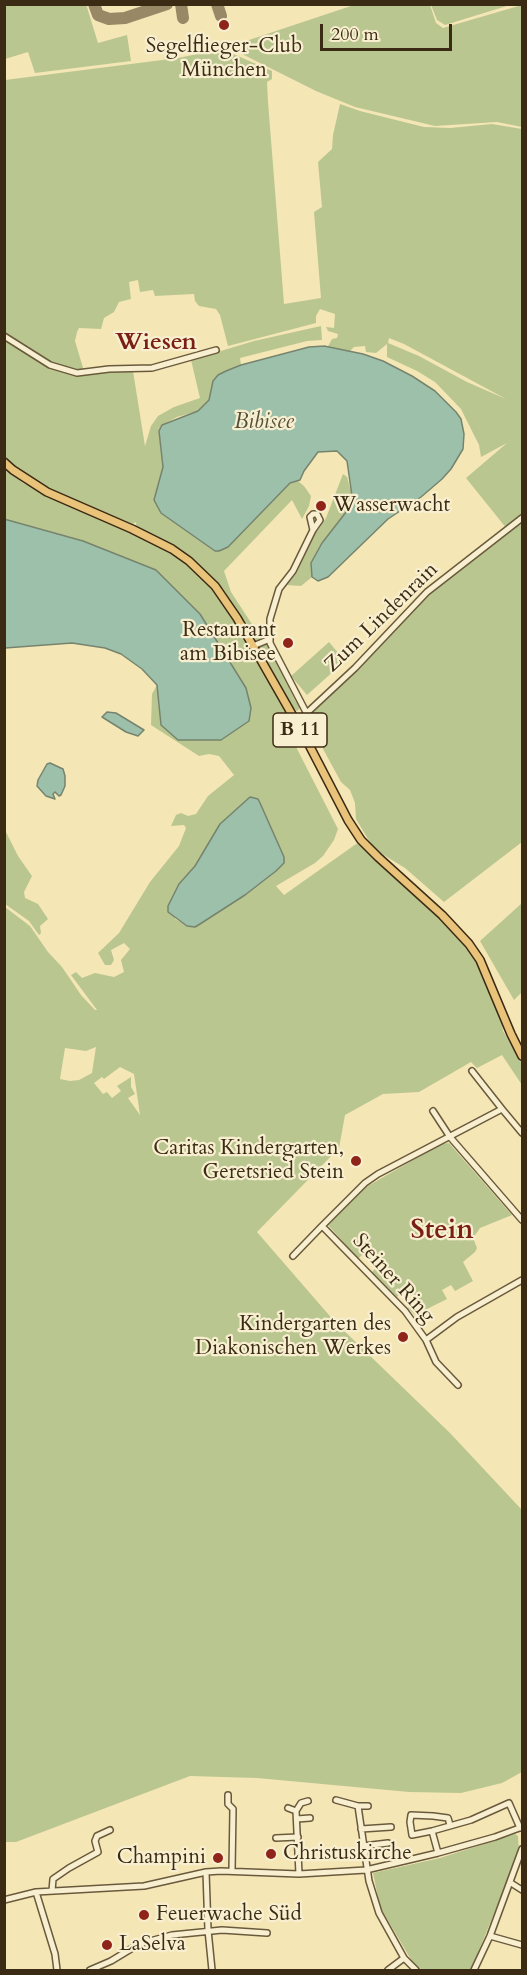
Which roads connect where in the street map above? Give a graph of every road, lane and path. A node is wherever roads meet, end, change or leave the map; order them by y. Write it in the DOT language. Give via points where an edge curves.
graph roads {
  1 [pos="4,336"];
  2 [pos="216,351"];
  3 [pos="4,462"];
  4 [pos="522,518"];
  5 [pos="313,530"];
  6 [pos="270,639"];
  7 [pos="253,646"];
  8 [pos="307,714"];
  9 [pos="296,723"];
  10 [pos="522,1056"];
  11 [pos="472,1071"];
  12 [pos="502,1109"];
  13 [pos="433,1111"];
  14 [pos="522,1133"];
  15 [pos="450,1137"];
  16 [pos="522,1220"];
  17 [pos="322,1226"];
  18 [pos="292,1256"];
  19 [pos="522,1280"];
  20 [pos="426,1340"];
  21 [pos="458,1385"];
  22 [pos="228,1795"];
  23 [pos="336,1800"];
  24 [pos="308,1802"];
  25 [pos="358,1806"];
  26 [pos="368,1806"];
  27 [pos="288,1808"];
  28 [pos="296,1811"];
  29 [pos="310,1818"];
  30 [pos="297,1819"];
  31 [pos="450,1825"];
  32 [pos="391,1827"];
  33 [pos="522,1827"];
  34 [pos="362,1829"];
  35 [pos="110,1830"];
  36 [pos="432,1831"];
  37 [pos="298,1837"];
  38 [pos="276,1838"];
  39 [pos="388,1843"];
  40 [pos="363,1846"];
  41 [pos="522,1849"];
  42 [pos="438,1853"];
  43 [pos="232,1870"];
  44 [pos="366,1870"];
  45 [pos="206,1872"];
  46 [pos="299,1874"];
  47 [pos="511,1883"];
  48 [pos="522,1890"];
  49 [pos="52,1891"];
  50 [pos="36,1892"];
  51 [pos="4,1900"];
  52 [pos="208,1930"];
  53 [pos="267,1933"];
  54 [pos="490,1936"];
  55 [pos="522,1945"];
  56 [pos="404,1958"];
  57 [pos="390,1970"];
  58 [pos="57,1971"];
  59 [pos="90,1971"];
  60 [pos="212,1971"];
  61 [pos="416,1971"];
  62 [pos="474,1971"];
  1 -- 2 [label="street" via="50,365 77,373 152,368"];
  3 -- 7 [label="main road, B 11" via="47,492 154,538 189,561 222,595"];
  4 -- 8 [label="street, Zum Lindenrain" via="427,592"];
  5 -- 6 [label="street" via="293,572 275,597"];
  6 -- 7 [label="street"];
  6 -- 8 [label="street"];
  7 -- 9 [label="main road, B 11"];
  8 -- 9 [label="street, Zum Lindenrain"];
  9 -- 10 [label="main road, B 11" via="361,840 442,915 475,952"];
  11 -- 12 [label="street"];
  12 -- 14 [label="street"];
  12 -- 15 [label="street, Steiner Ring"];
  13 -- 15 [label="street"];
  15 -- 16 [label="street"];
  15 -- 17 [label="street, Steiner Ring" via="365,1183"];
  17 -- 18 [label="street, Steiner Ring"];
  17 -- 20 [label="street, Steiner Ring" via="405,1311"];
  19 -- 20 [label="street" via="457,1317"];
  20 -- 21 [label="street, Steiner Ring" via="436,1362"];
  22 -- 43 [label="street" via="228,1804 233,1809"];
  23 -- 25 [label="street"];
  24 -- 28 [label="street" via="301,1803"];
  25 -- 26 [label="street"];
  25 -- 34 [label="street"];
  27 -- 28 [label="street"];
  28 -- 30 [label="street"];
  29 -- 30 [label="street"];
  30 -- 37 [label="street"];
  31 -- 33 [label="street" via="508,1803"];
  31 -- 36 [label="street"];
  31 -- 36 [label="street" via="448,1818 411,1815 412,1835"];
  32 -- 34 [label="street"];
  33 -- 42 [label="street"];
  34 -- 40 [label="street"];
  35 -- 49 [label="street" via="97,1836 98,1852 52,1879"];
  36 -- 42 [label="street"];
  37 -- 38 [label="street"];
  37 -- 46 [label="street"];
  39 -- 40 [label="street"];
  40 -- 44 [label="street"];
  41 -- 47 [label="street"];
  42 -- 44 [label="street"];
  43 -- 45 [label="street"];
  43 -- 46 [label="street"];
  44 -- 46 [label="street"];
  44 -- 56 [label="street" via="379,1913"];
  45 -- 49 [label="street" via="144,1886"];
  45 -- 52 [label="street"];
  47 -- 48 [label="street"];
  47 -- 54 [label="street"];
  49 -- 50 [label="street"];
  50 -- 51 [label="street"];
  50 -- 58 [label="street"];
  52 -- 53 [label="street"];
  52 -- 59 [label="street" via="139,1944"];
  52 -- 60 [label="street"];
  54 -- 55 [label="street"];
  54 -- 62 [label="street"];
  56 -- 57 [label="street"];
  56 -- 61 [label="street"];
}
